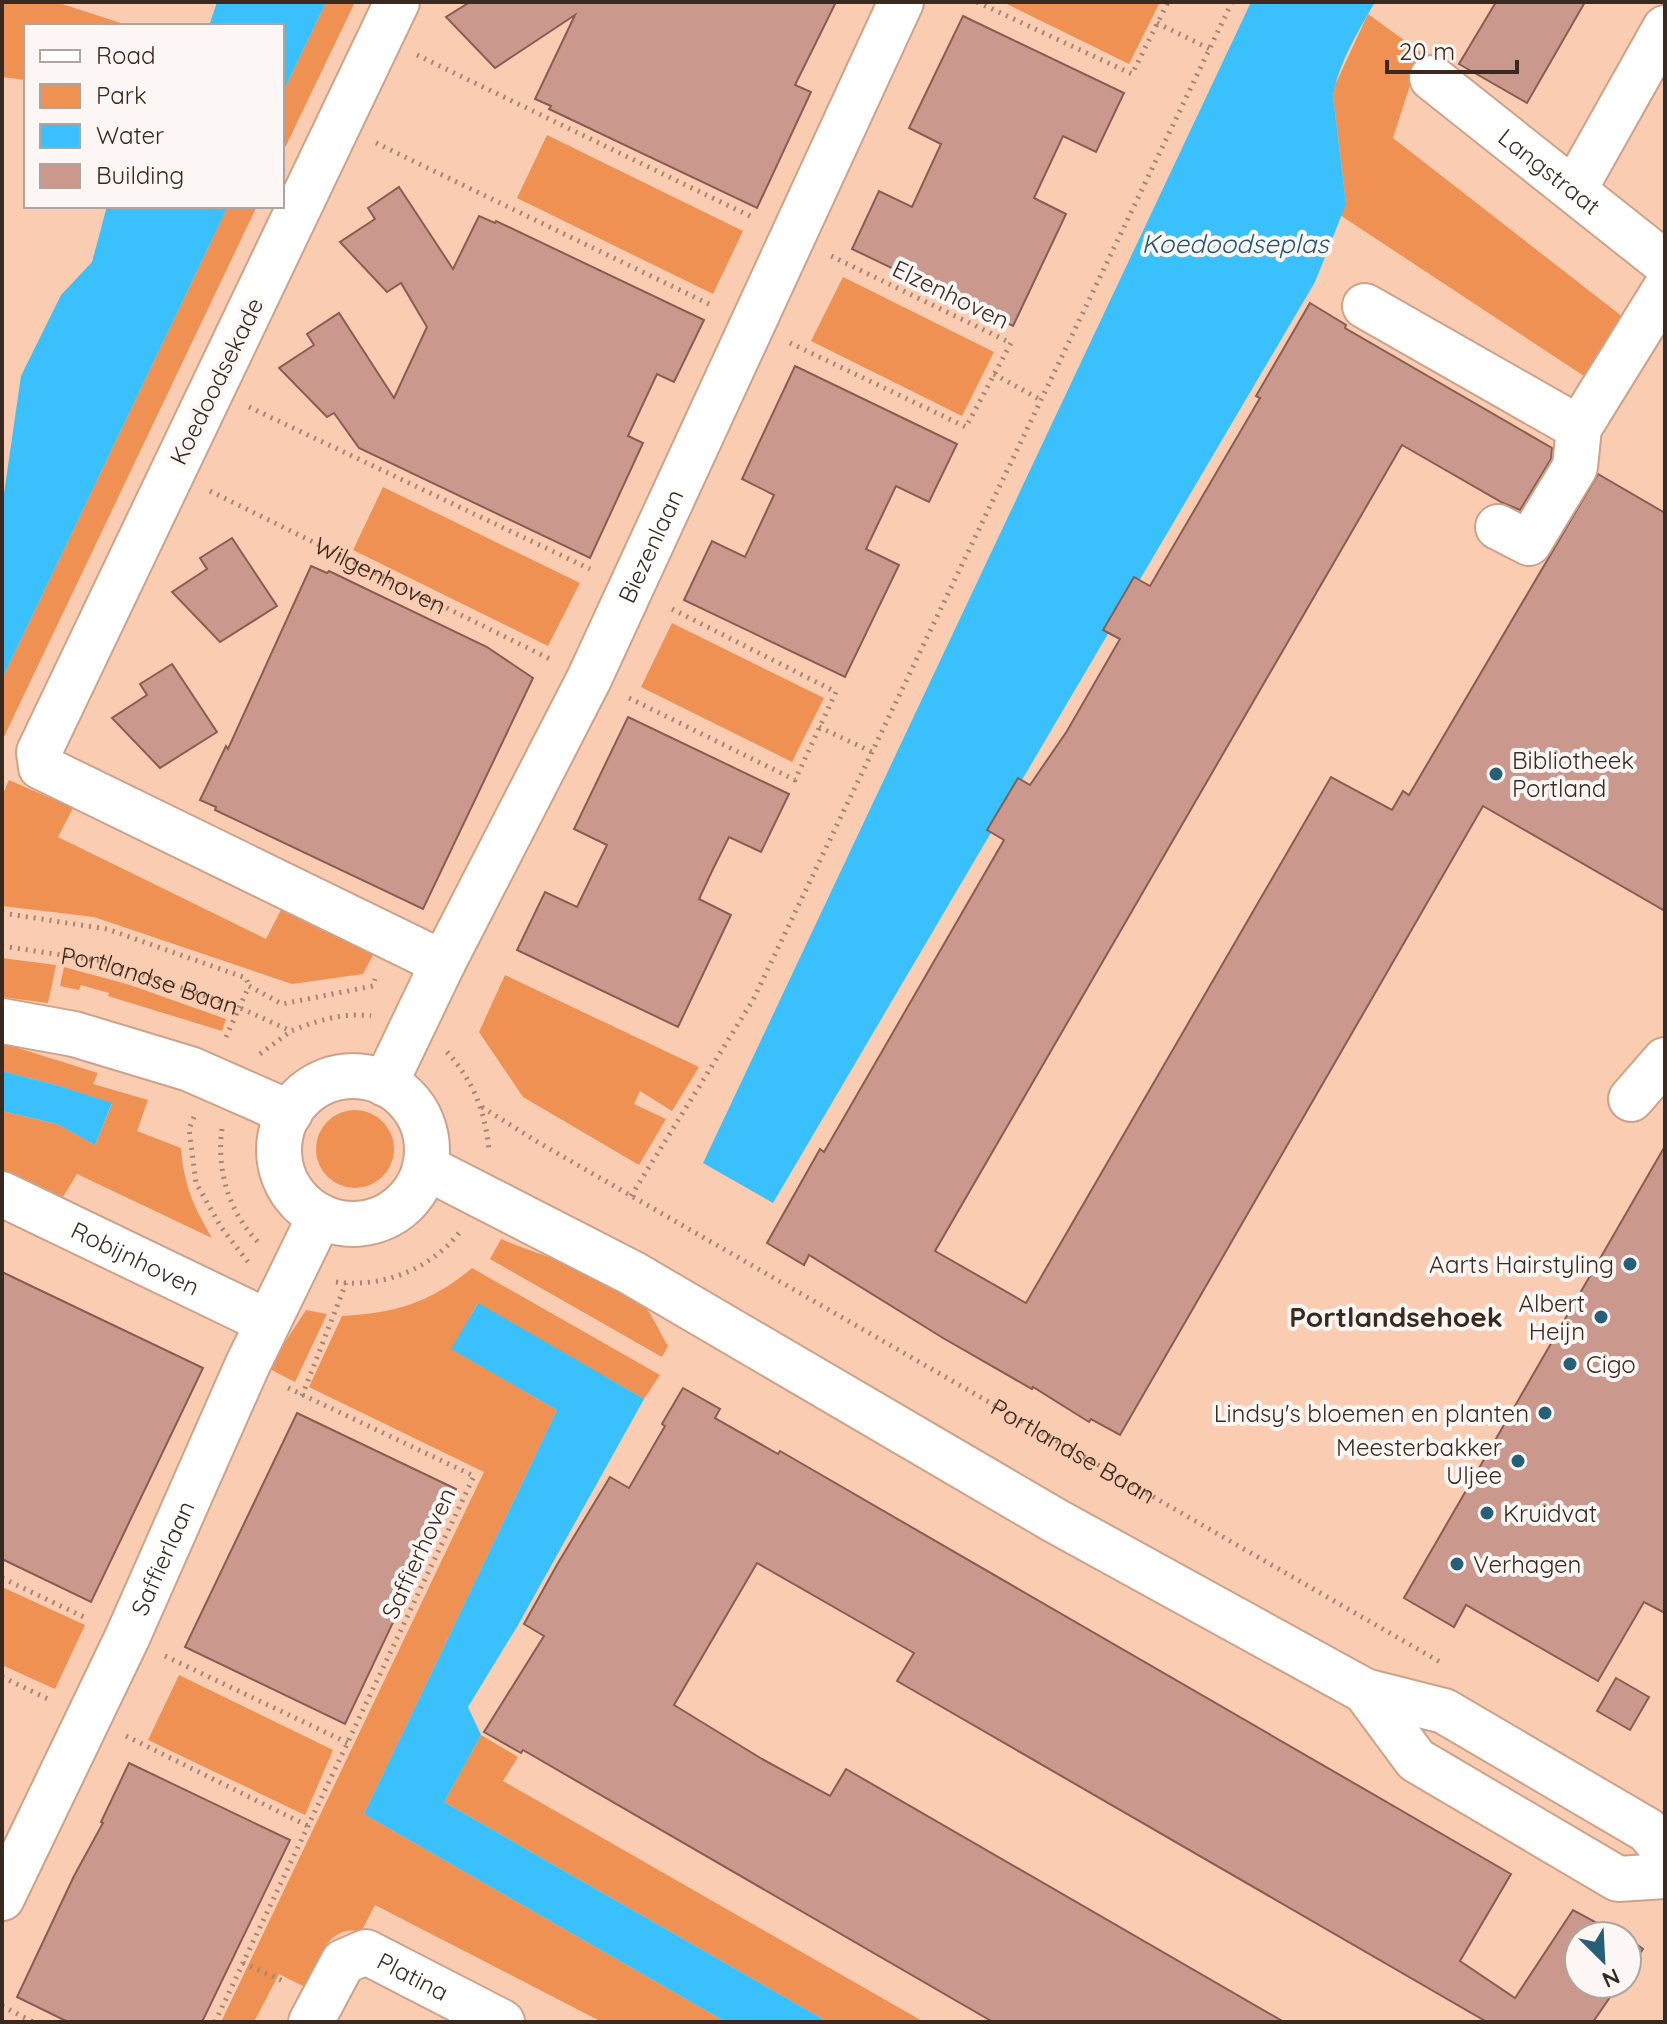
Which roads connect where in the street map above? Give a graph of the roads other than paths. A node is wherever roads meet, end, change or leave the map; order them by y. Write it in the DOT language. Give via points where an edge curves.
graph roads {
  1 [pos="901,2"];
  2 [pos="388,20"];
  3 [pos="1665,28"];
  4 [pos="1432,78"];
  5 [pos="1574,190"];
  6 [pos="1665,263"];
  7 [pos="1665,289"];
  8 [pos="1365,306"];
  9 [pos="1579,428"];
  10 [pos="1498,527"];
  11 [pos="443,963"];
  12 [pos="2,1021"];
  13 [pos="1665,1060"];
  14 [pos="385,1084"];
  15 [pos="1631,1099"];
  16 [pos="290,1113"];
  17 [pos="425,1167"];
  18 [pos="2,1194"];
  19 [pos="320,1216"];
  20 [pos="268,1322"];
  21 [pos="1365,1691"];
  22 [pos="1665,1851"];
  23 [pos="1665,1876"];
  24 [pos="2,1898"];
  25 [pos="311,2022"];
  26 [pos="502,2022"];
  1 -- 11 [label="street, Biezenlaan" via="589,679"];
  2 -- 11 [label="street, Koedoodsekade" via="38,760 41,767 121,808"];
  3 -- 5 [label="street"];
  4 -- 5 [label="street, Langstraat"];
  5 -- 6 [label="street, Langstraat"];
  7 -- 9 [label="street"];
  8 -- 9 [label="street"];
  9 -- 10 [label="street" via="1575,467 1529,543"];
  11 -- 14 [label="street, Biezenlaan"];
  12 -- 16 [label="street" via="74,1034 190,1069"];
  13 -- 15 [label="street"];
  14 -- 16 [label="street" via="359,1077 332,1079 301,1098"];
  14 -- 17 [label="street" via="402,1094 424,1127"];
  16 -- 19 [label="street" via="280,1142 282,1171 296,1197"];
  17 -- 19 [label="street" via="419,1185 394,1212 357,1224"];
  17 -- 21 [label="street" via="632,1273 1054,1520"];
  18 -- 20 [label="street, Robijnhoven"];
  19 -- 20 [label="street, Saffierlaan"];
  20 -- 24 [label="street, Saffierlaan" via="127,1638"];
  21 -- 22 [label="street" via="1444,1711 1647,1830"];
  21 -- 23 [label="street" via="1416,1760 1618,1879"];
  25 -- 26 [label="street, Platina" via="343,1962 366,1952"];
}
